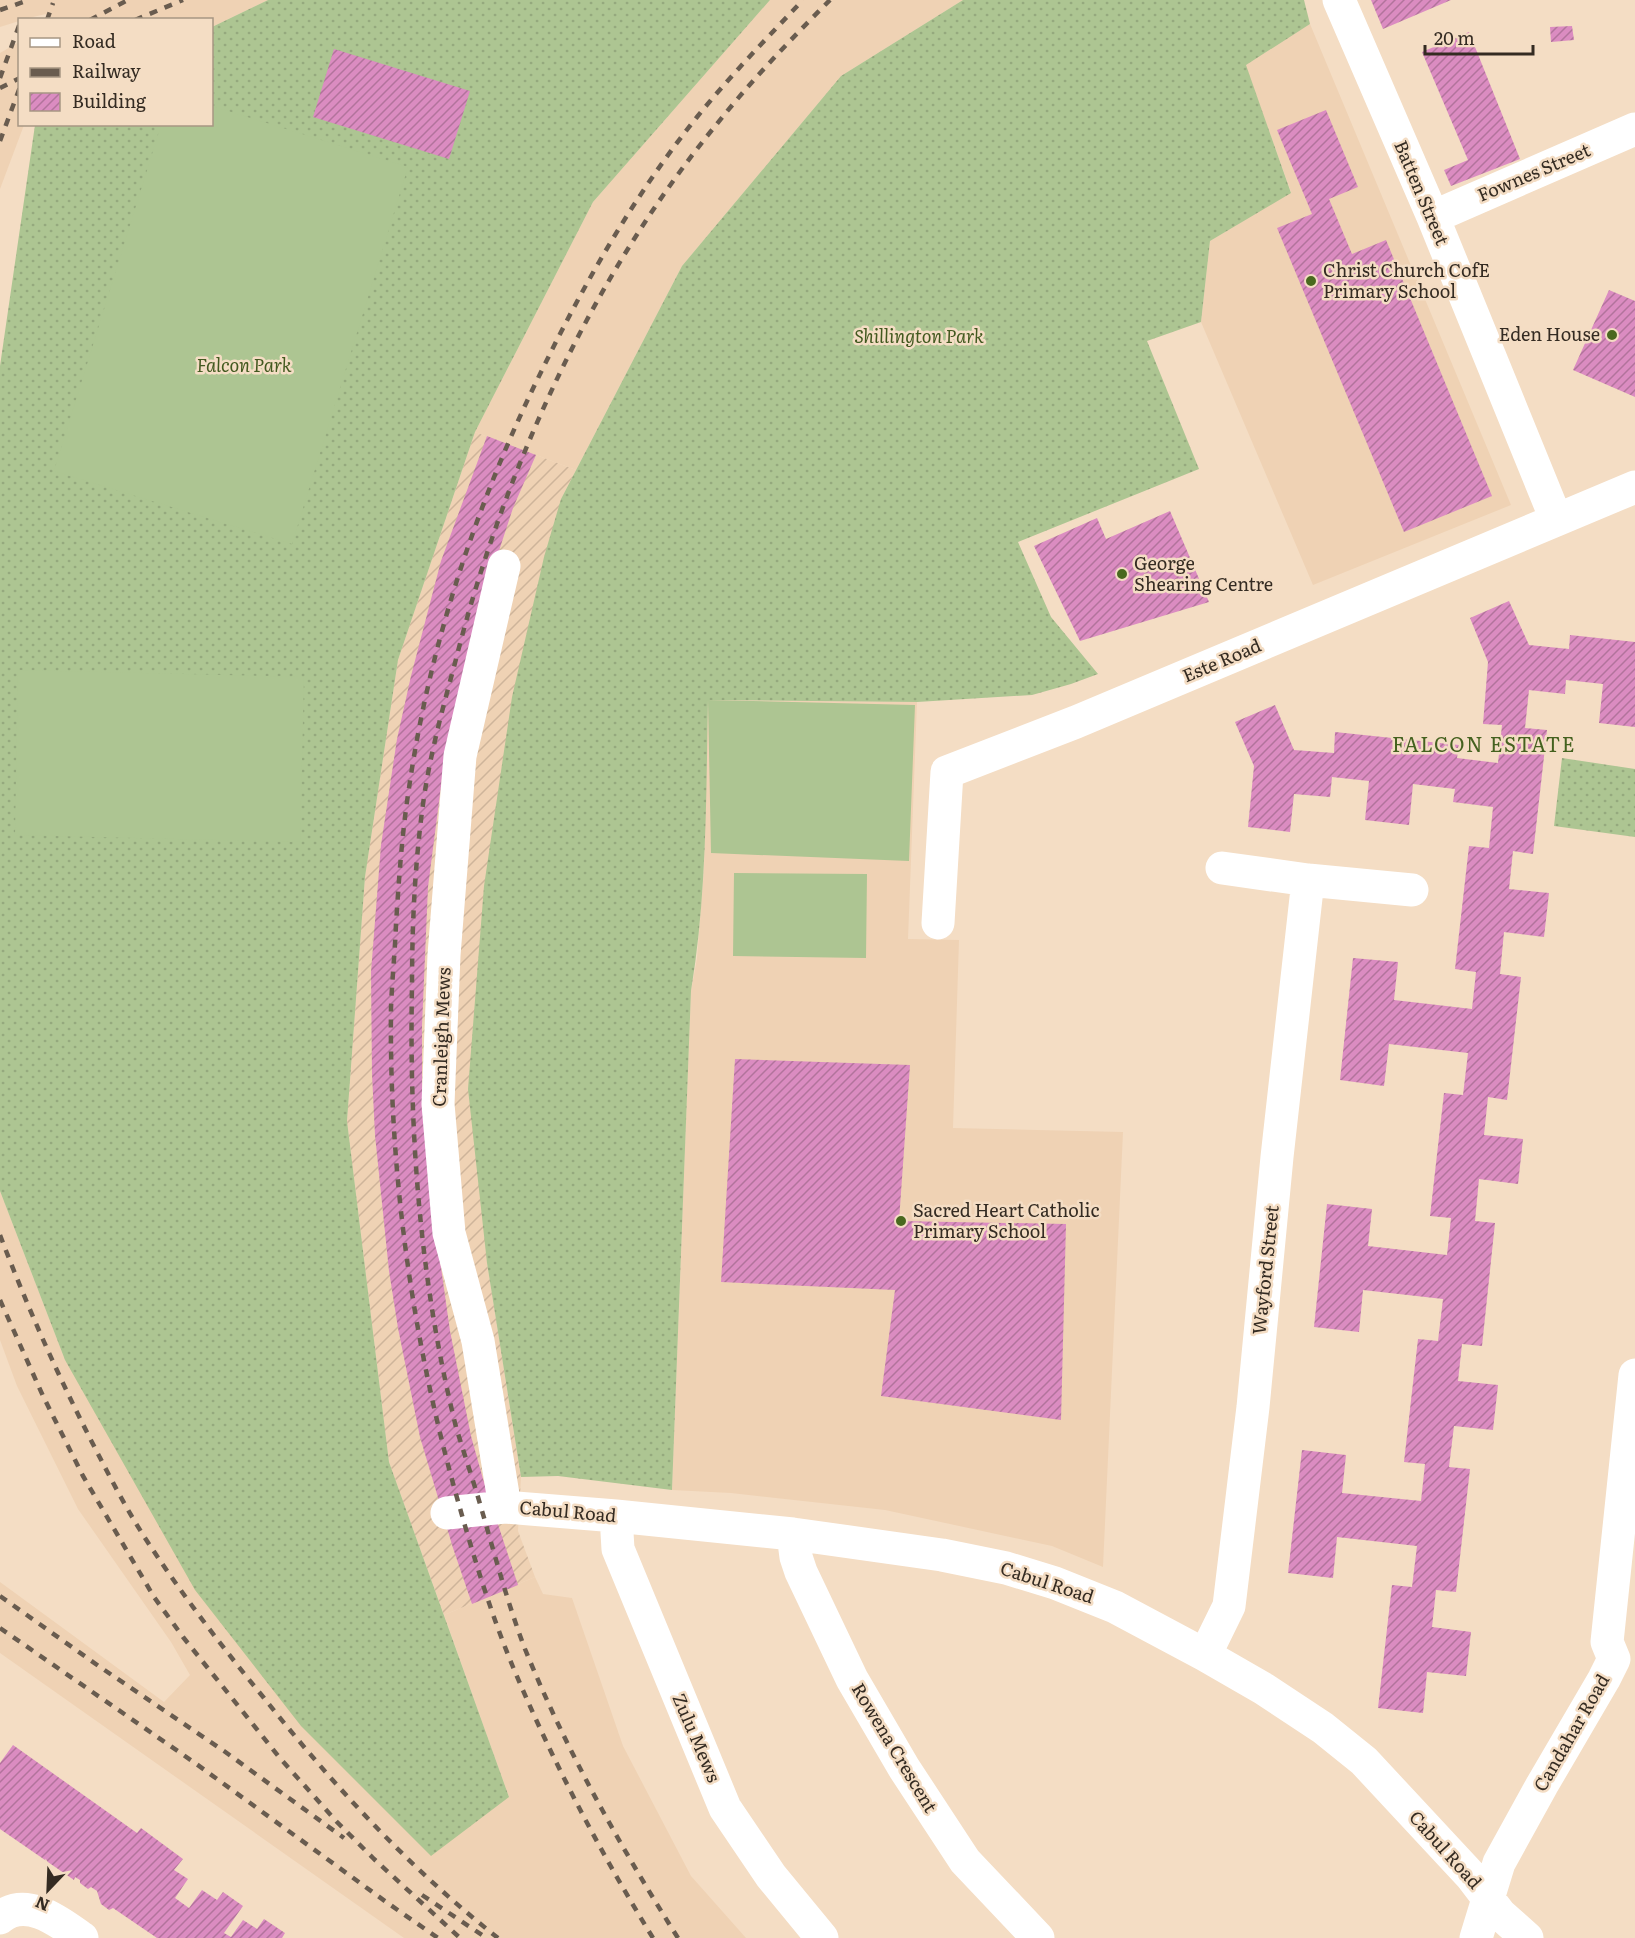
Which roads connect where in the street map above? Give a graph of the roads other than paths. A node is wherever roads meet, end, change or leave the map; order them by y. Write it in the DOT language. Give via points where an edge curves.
graph roads {
  1 [pos="1339,0"];
  2 [pos="1635,129"];
  3 [pos="1433,217"];
  4 [pos="1635,487"];
  5 [pos="1556,519"];
  6 [pos="504,566"];
  7 [pos="1222,868"];
  8 [pos="1308,880"];
  9 [pos="1413,890"];
  10 [pos="939,923"];
  11 [pos="1634,1392"];
  12 [pos="505,1507"];
  13 [pos="447,1513"];
  14 [pos="616,1516"];
  15 [pos="792,1534"];
  16 [pos="1205,1655"];
  17 [pos="1625,1662"];
  18 [pos="1486,1898"];
  19 [pos="0,1918"];
  20 [pos="82,1938"];
  21 [pos="822,1938"];
  22 [pos="1038,1938"];
  23 [pos="1476,1938"];
  24 [pos="1527,1938"];
  1 -- 3 [label="street, Batten Street"];
  2 -- 3 [label="street, Fownes Street"];
  3 -- 5 [label="street, Batten Street"];
  4 -- 5 [label="street, Este Road"];
  5 -- 10 [label="street, Este Road" via="1076,722 947,772"];
  6 -- 12 [label="street, Cranleigh Mews" via="460,756 444,955 438,1104 449,1233 478,1341"];
  7 -- 8 [label="street"];
  8 -- 9 [label="street"];
  8 -- 16 [label="street, Wayford Street" via="1253,1407 1228,1606"];
  11 -- 17 [label="street, Candahar Road" via="1607,1642"];
  12 -- 13 [label="street, Cabul Road"];
  12 -- 14 [label="street, Cabul Road"];
  14 -- 15 [label="street, Cabul Road"];
  14 -- 21 [label="street, Zulu Mews" via="618,1549 725,1808 771,1876"];
  15 -- 16 [label="street, Cabul Road" via="942,1555 1016,1571 1115,1607"];
  15 -- 22 [label="street, Rowena Crescent" via="796,1557 852,1679 904,1768 965,1861"];
  16 -- 18 [label="street, Cabul Road" via="1323,1728 1364,1761 1471,1876"];
  17 -- 18 [label="street, Candahar Road" via="1605,1679 1542,1785 1499,1863"];
  18 -- 23 [label="street, Candahar Road"];
  18 -- 24 [label="street, Cabul Road"];
  19 -- 20 [label="street" via="23,1908 53,1917"];
}
